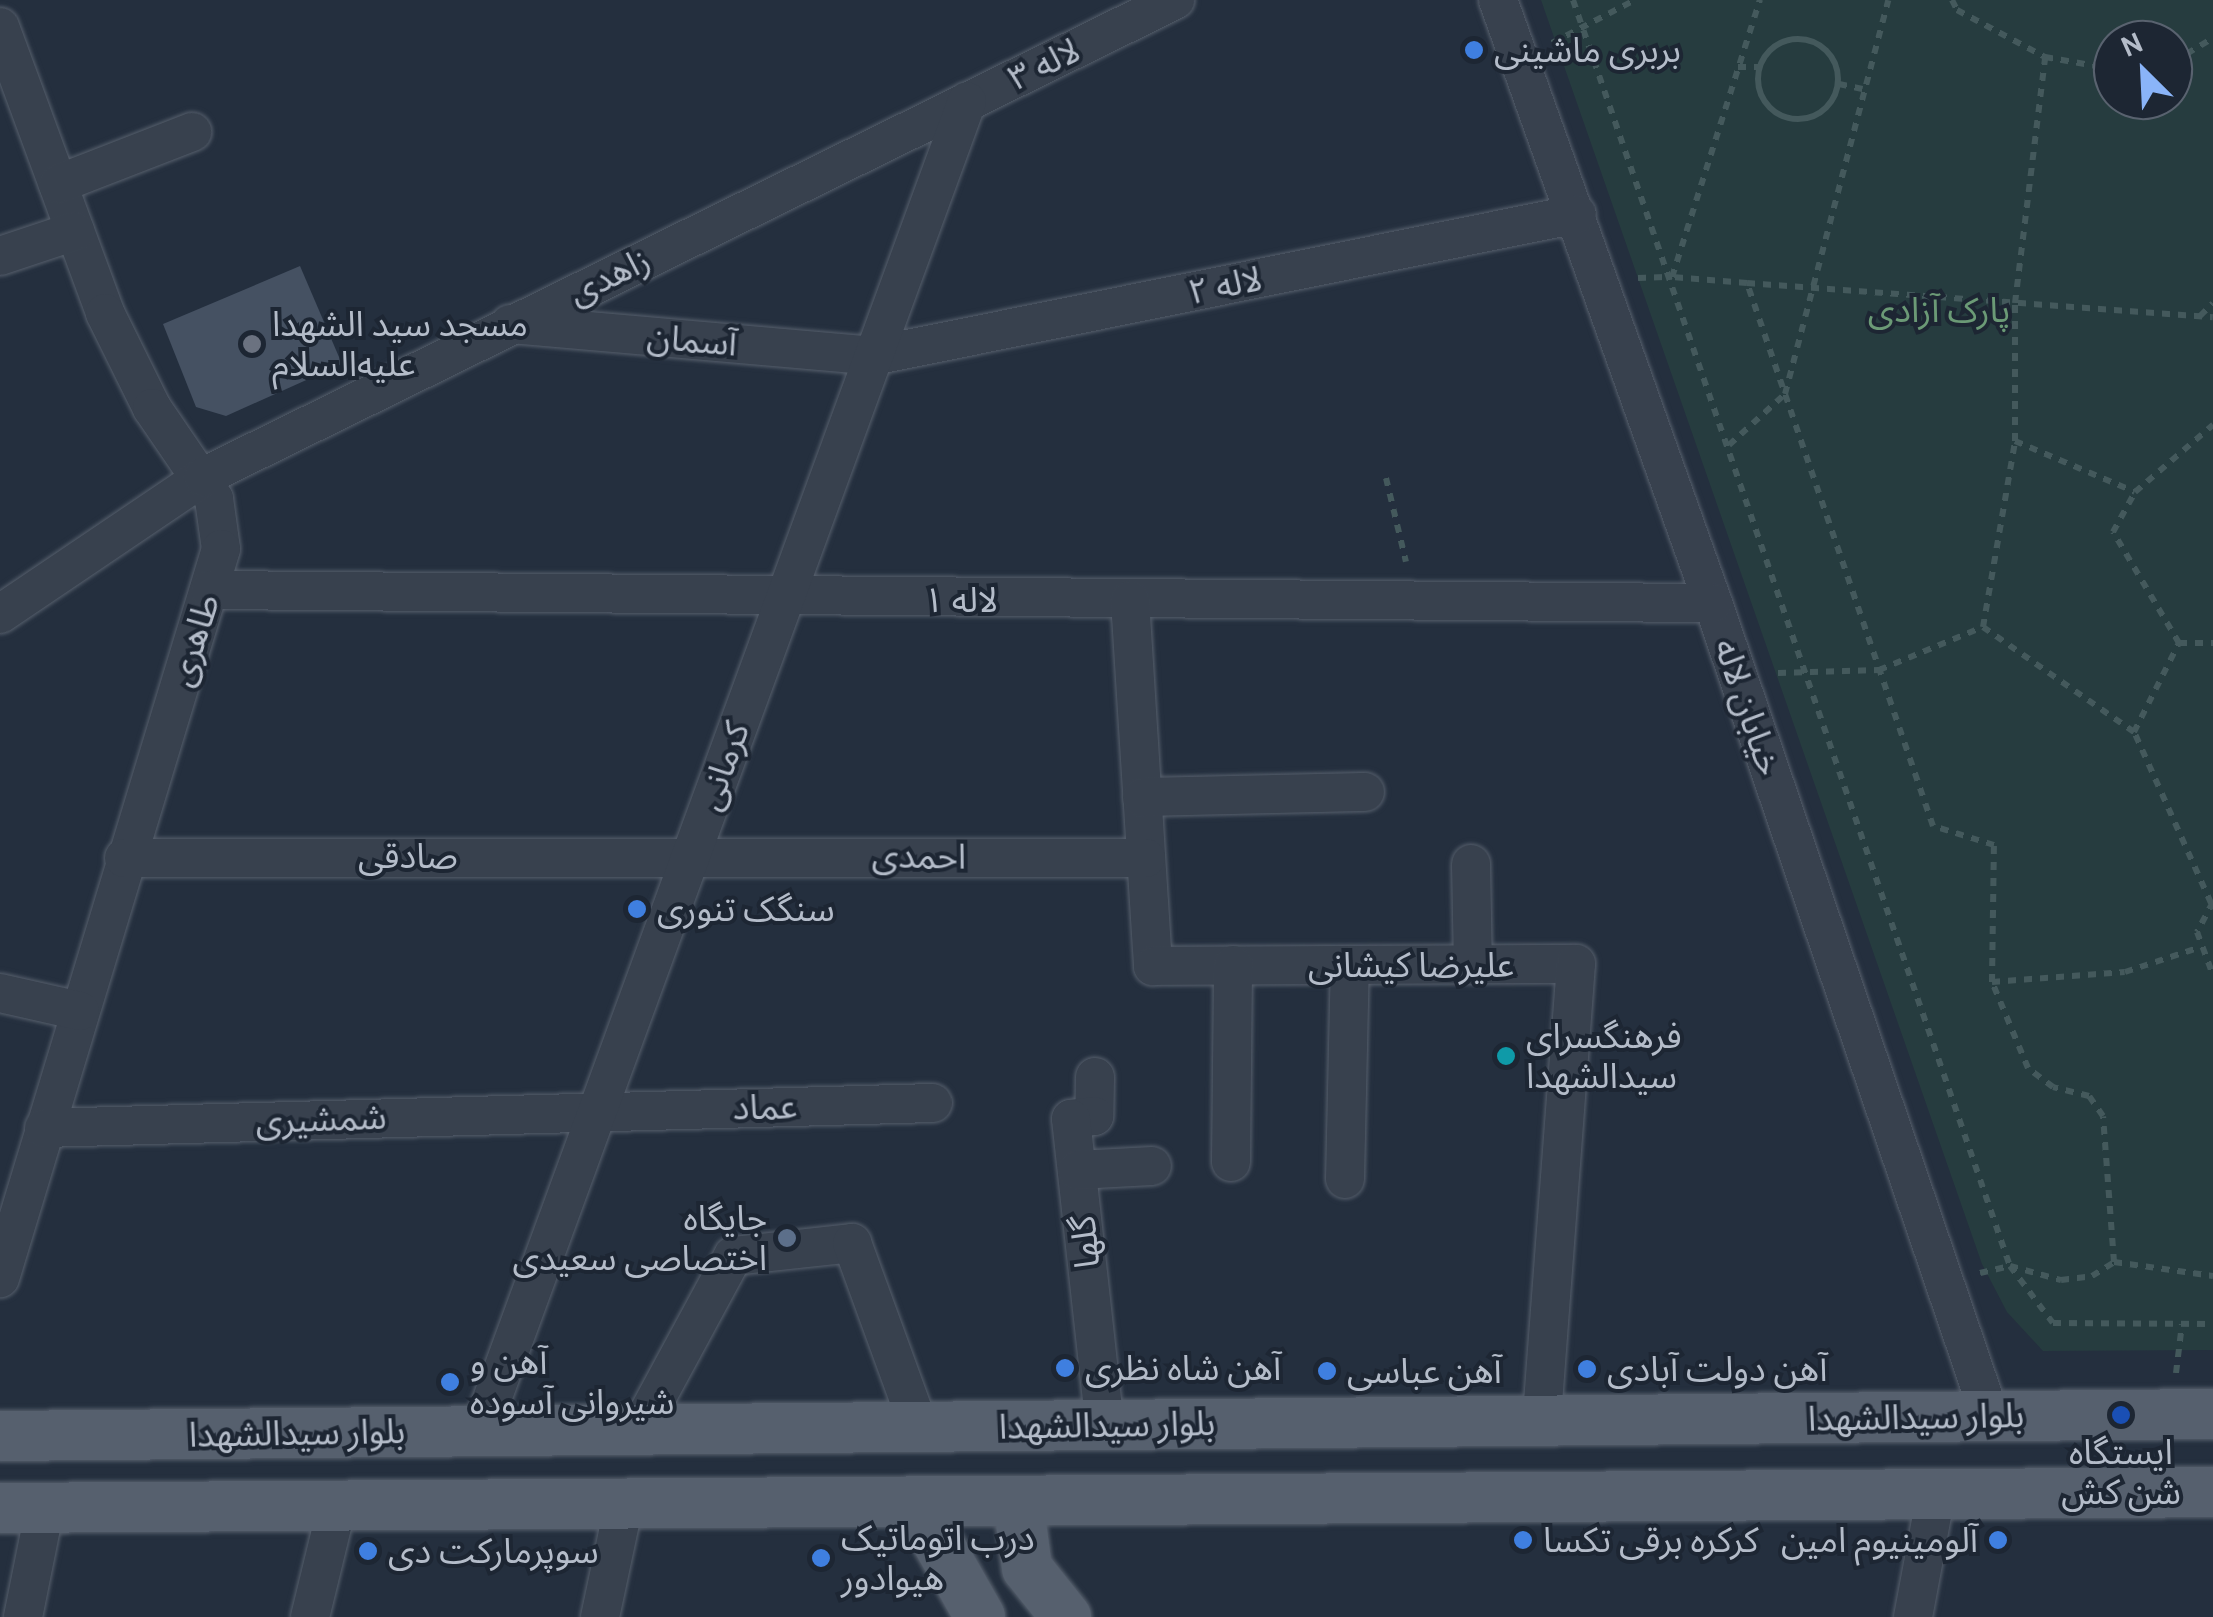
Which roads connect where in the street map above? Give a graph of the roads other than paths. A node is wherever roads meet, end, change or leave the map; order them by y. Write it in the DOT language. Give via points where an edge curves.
graph roads {
  1 [pos="1175,0"];
  2 [pos="1498,0"];
  3 [pos="3,44"];
  4 [pos="967,102"];
  5 [pos="192,132"];
  6 [pos="58,184"];
  7 [pos="1577,214"];
  8 [pos="75,230"];
  9 [pos="0,256"];
  10 [pos="510,324"];
  11 [pos="873,356"];
  12 [pos="203,477"];
  13 [pos="210,590"];
  14 [pos="784,599"];
  15 [pos="1130,600"];
  16 [pos="1713,603"];
  17 [pos="0,614"];
  18 [pos="1365,792"];
  19 [pos="1142,797"];
  20 [pos="691,854"];
  21 [pos="124,858"];
  22 [pos="1146,858"];
  23 [pos="1471,864"];
  24 [pos="1473,964"];
  25 [pos="1234,965"];
  26 [pos="1350,965"];
  27 [pos="0,993"];
  28 [pos="80,1011"];
  29 [pos="1095,1076"];
  30 [pos="933,1104"];
  31 [pos="597,1111"];
  32 [pos="44,1128"];
  33 [pos="1231,1162"];
  34 [pos="1152,1166"];
  35 [pos="1077,1170"];
  36 [pos="1345,1179"];
  37 [pos="0,1278"];
  38 [pos="2213,1414"];
  39 [pos="1990,1416"];
  40 [pos="1542,1421"];
  41 [pos="1105,1426"];
  42 [pos="919,1427"];
  43 [pos="639,1430"];
  44 [pos="480,1432"];
  45 [pos="0,1436"];
  46 [pos="2213,1492"];
  47 [pos="1936,1494"];
  48 [pos="1018,1501"];
  49 [pos="915,1502"];
  50 [pos="624,1504"];
  51 [pos="337,1506"];
  52 [pos="22,1508"];
  53 [pos="23,1617"];
  54 [pos="310,1617"];
  55 [pos="600,1617"];
  56 [pos="980,1617"];
  57 [pos="1066,1617"];
  58 [pos="1913,1617"];
  1 -- 4 [label="street, لاله ۳"];
  2 -- 7 [label="street, خیابان لاله"];
  3 -- 6 [label="street, طاهری"];
  4 -- 10 [label="street, زاهدی"];
  4 -- 11 [label="street, کرمانی"];
  5 -- 6 [label="street"];
  6 -- 8 [label="street, طاهری"];
  7 -- 11 [label="street, لاله ۲"];
  7 -- 16 [label="street, خیابان لاله"];
  8 -- 9 [label="street"];
  8 -- 12 [label="street, طاهری" via="127,363"];
  10 -- 11 [label="street, آسمان"];
  10 -- 12 [label="street, زاهدی"];
  11 -- 14 [label="street, کرمانی"];
  12 -- 13 [label="street, طاهری" via="220,522"];
  12 -- 17 [label="street, زاهدی"];
  13 -- 14 [label="street, لاله ۱"];
  13 -- 21 [label="street, طاهری"];
  14 -- 15 [label="street, لاله ۱"];
  14 -- 20 [label="street, کرمانی"];
  15 -- 16 [label="street, لاله ۱"];
  15 -- 19 [label="street, علیرضا کیشانی"];
  16 -- 39 [label="street, خیابان لاله"];
  18 -- 19 [label="street"];
  19 -- 22 [label="street, علیرضا کیشانی"];
  20 -- 21 [label="street, صادقی"];
  20 -- 22 [label="street, احمدی"];
  20 -- 31 [label="street, کرمانی"];
  21 -- 28 [label="street, طاهری"];
  22 -- 25 [label="street, علیرضا کیشانی" via="1153,966"];
  23 -- 24 [label="street"];
  24 -- 26 [label="street, علیرضا کیشانی"];
  24 -- 40 [label="street, علیرضا کیشانی" via="1576,964"];
  25 -- 26 [label="street, علیرضا کیشانی"];
  25 -- 33 [label="street"];
  26 -- 36 [label="street"];
  27 -- 28 [label="street"];
  28 -- 32 [label="street, طاهری"];
  29 -- 35 [label="street, گلها" via="1094,1116 1071,1119"];
  30 -- 31 [label="street, عماد"];
  31 -- 32 [label="street, شمشیری"];
  31 -- 44 [label="street, کرمانی"];
  32 -- 37 [label="street, طاهری"];
  34 -- 35 [label="street"];
  35 -- 41 [label="street, گلها"];
  38 -- 39 [label="main road, بلوار سیدالشهدا"];
  39 -- 40 [label="main road, بلوار سیدالشهدا"];
  40 -- 41 [label="main road, بلوار سیدالشهدا"];
  41 -- 42 [label="main road, بلوار سیدالشهدا"];
  42 -- 43 [label="main road, بلوار سیدالشهدا"];
  42 -- 43 [label="street" via="852,1243 733,1256"];
  43 -- 44 [label="main road, بلوار سیدالشهدا"];
  43 -- 50 [label="main road"];
  44 -- 45 [label="main road, بلوار سیدالشهدا"];
  46 -- 47 [label="main road, بلوار سیدالشهدا"];
  47 -- 48 [label="main road, بلوار سیدالشهدا"];
  47 -- 58 [label="street"];
  48 -- 49 [label="main road, بلوار سیدالشهدا"];
  48 -- 57 [label="main road" via="1027,1568"];
  49 -- 50 [label="main road, بلوار سیدالشهدا"];
  49 -- 56 [label="main road"];
  50 -- 51 [label="main road, بلوار سیدالشهدا"];
  50 -- 55 [label="street"];
  51 -- 52 [label="main road, بلوار سیدالشهدا"];
  51 -- 54 [label="street"];
  52 -- 53 [label="street"];
}
